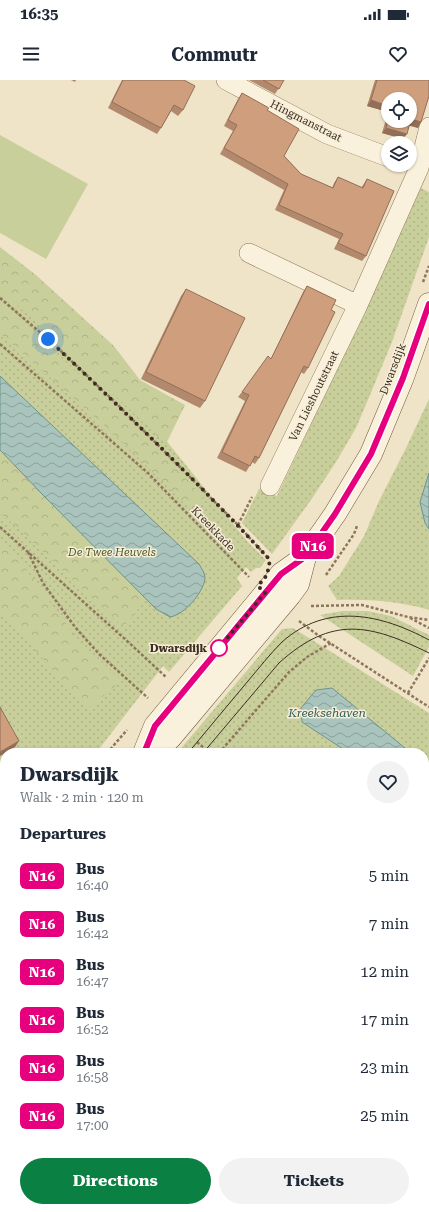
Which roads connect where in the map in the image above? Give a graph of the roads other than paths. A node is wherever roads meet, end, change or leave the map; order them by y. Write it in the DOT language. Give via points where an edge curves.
graph roads {
  1 [pos="226,80"];
  2 [pos="429,126"];
  3 [pos="381,154"];
  4 [pos="419,168"];
  5 [pos="249,253"];
  6 [pos="425,296"];
  7 [pos="358,305"];
  8 [pos="270,486"];
  9 [pos="172,720"];
  10 [pos="146,748"];
  11 [pos="159,748"];
  1 -- 3 [label="street, Hingmanstraat" via="327,134"];
  2 -- 4 [label="street, Van Lieshoutstraat"];
  4 -- 7 [label="street, Van Lieshoutstraat"];
  5 -- 7 [label="street"];
  6 -- 9 [label="street, Dwarsdijk" via="403,378 371,454 335,514 305,557 281,574 278,594"];
  7 -- 8 [label="street, Van Lieshoutstraat"];
  9 -- 10 [label="street, Dwarsdijk" via="155,726"];
  9 -- 11 [label="street, Dwarsdijk"];
}
